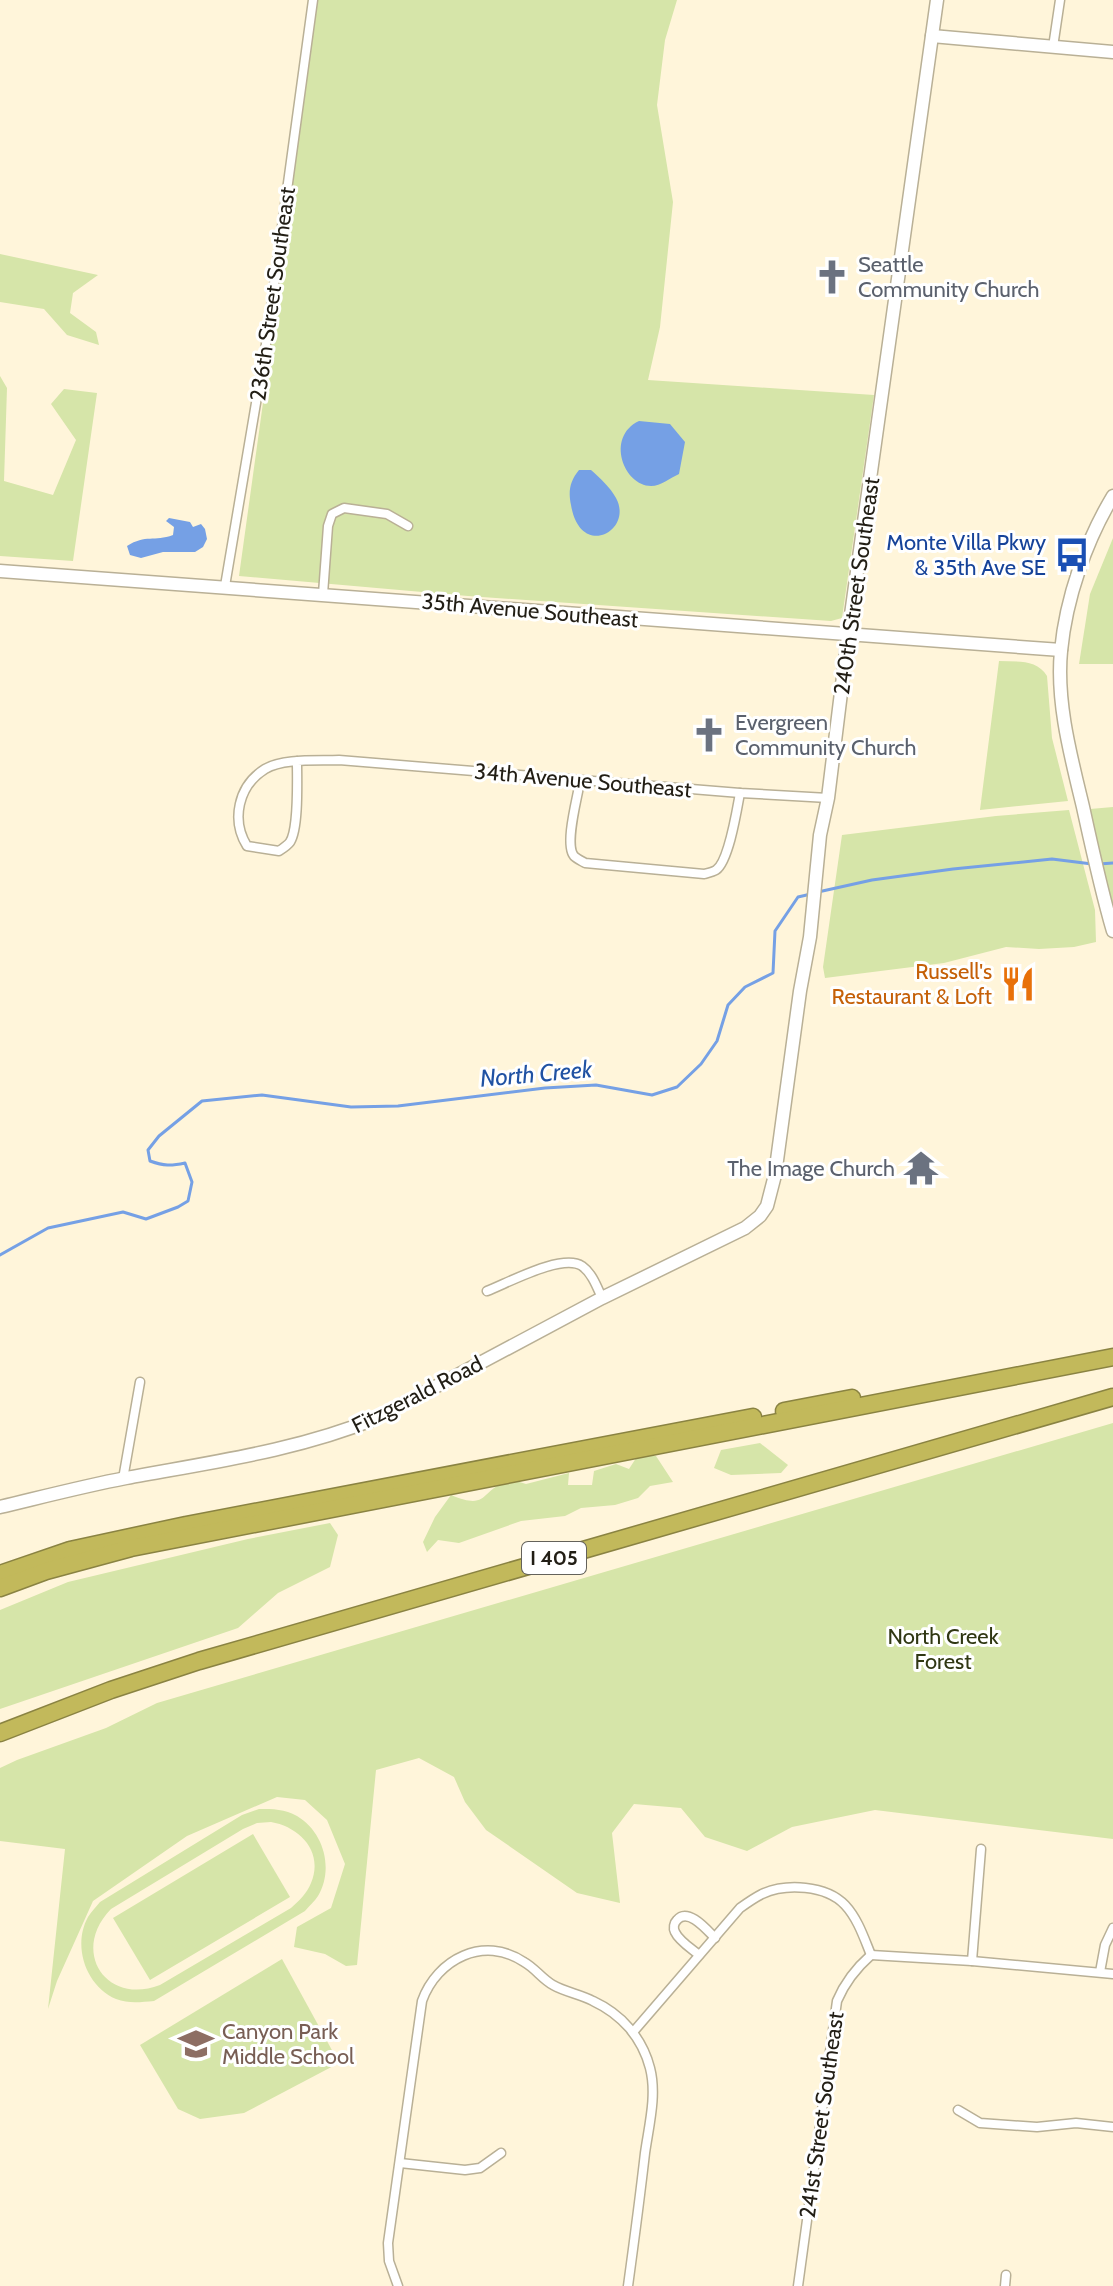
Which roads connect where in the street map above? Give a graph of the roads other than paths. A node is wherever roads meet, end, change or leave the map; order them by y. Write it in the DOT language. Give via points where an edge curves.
graph roads {
  1 [pos="313,0"];
  2 [pos="937,0"];
  3 [pos="1060,0"];
  4 [pos="932,36"];
  5 [pos="1053,47"];
  6 [pos="1113,52"];
  7 [pos="1113,496"];
  8 [pos="408,526"];
  9 [pos="0,571"];
  10 [pos="225,586"];
  11 [pos="323,594"];
  12 [pos="848,636"];
  13 [pos="1061,650"];
  14 [pos="297,761"];
  15 [pos="580,781"];
  16 [pos="740,793"];
  17 [pos="828,798"];
  18 [pos="1113,931"];
  19 [pos="760,1216"];
  20 [pos="487,1291"];
  21 [pos="602,1298"];
  22 [pos="1113,1347"];
  23 [pos="1113,1357"];
  24 [pos="995,1370"];
  25 [pos="1011,1377"];
  26 [pos="140,1382"];
  27 [pos="1113,1389"];
  28 [pos="1113,1397"];
  29 [pos="123,1479"];
  30 [pos="0,1507"];
  31 [pos="186,1525"];
  32 [pos="174,1540"];
  33 [pos="0,1574"];
  34 [pos="0,1588"];
  35 [pos="0,1724"];
  36 [pos="0,1733"];
  37 [pos="981,1849"];
  38 [pos="1113,1928"];
  39 [pos="715,1938"];
  40 [pos="699,1955"];
  41 [pos="871,1955"];
  42 [pos="972,1961"];
  43 [pos="1100,1972"];
  44 [pos="1113,1974"];
  45 [pos="634,2031"];
  46 [pos="958,2110"];
  47 [pos="1113,2127"];
  48 [pos="501,2153"];
  49 [pos="400,2163"];
  50 [pos="1006,2275"];
  51 [pos="398,2286"];
  52 [pos="628,2286"];
  53 [pos="798,2286"];
  54 [pos="1005,2286"];
  1 -- 10 [label="street, 236th Street Southeast" via="266,344"];
  2 -- 4 [label="street, 240th Street Southeast"];
  3 -- 5 [label="street"];
  4 -- 5 [label="street"];
  4 -- 12 [label="street, 240th Street Southeast"];
  5 -- 6 [label="street"];
  7 -- 13 [label="street" via="1080,568"];
  8 -- 11 [label="street" via="387,514 344,508 332,514"];
  9 -- 10 [label="street, 35th Avenue Southeast"];
  10 -- 11 [label="street, 35th Avenue Southeast"];
  11 -- 12 [label="street, 35th Avenue Southeast"];
  12 -- 13 [label="street, 35th Avenue Southeast"];
  12 -- 17 [label="street, 240th Street Southeast"];
  13 -- 18 [label="street" via="1065,723"];
  14 -- 14 [label="street, 34th Avenue Southeast" via="265,769 242,796 237,819 247,846 279,851 289,844"];
  14 -- 15 [label="street, 34th Avenue Southeast"];
  15 -- 16 [label="street, 34th Avenue Southeast"];
  15 -- 16 [label="street" via="570,848 575,858 704,874 720,867"];
  16 -- 17 [label="street, 34th Avenue Southeast"];
  17 -- 19 [label="street, 240th Street Southeast" via="775,1175"];
  19 -- 21 [label="street, Fitzgerald Road"];
  20 -- 21 [label="street" via="571,1262 590,1274"];
  21 -- 29 [label="street, Fitzgerald Road" via="348,1430 246,1458"];
  22 -- 24 [label="highway"];
  23 -- 25 [label="highway"];
  24 -- 25 [label="highway"];
  24 -- 31 [label="highway"];
  25 -- 32 [label="highway"];
  26 -- 29 [label="street"];
  27 -- 35 [label="highway, I 405" via="199,1652"];
  28 -- 36 [label="highway, I 405" via="199,1661"];
  29 -- 30 [label="street, Fitzgerald Road"];
  31 -- 32 [label="highway"];
  31 -- 33 [label="highway" via="70,1550"];
  32 -- 34 [label="highway" via="74,1563"];
  37 -- 42 [label="street"];
  38 -- 43 [label="street"];
  39 -- 40 [label="street"];
  39 -- 40 [label="street" via="690,1917 677,1919 676,1934"];
  39 -- 41 [label="street" via="740,1908 763,1893 806,1888 826,1892 844,1904"];
  40 -- 45 [label="street"];
  41 -- 42 [label="street"];
  41 -- 53 [label="street, 241st Street Southeast" via="837,2001"];
  42 -- 43 [label="street"];
  43 -- 44 [label="street"];
  45 -- 49 [label="street" via="594,2001 553,1985 524,1961 498,1951 460,1956 441,1968 422,2001"];
  45 -- 52 [label="street" via="650,2066 653,2100"];
  46 -- 47 [label="street" via="980,2123"];
  48 -- 49 [label="street" via="480,2168 465,2170"];
  49 -- 51 [label="street" via="388,2243"];
  50 -- 54 [label="street"];
}
